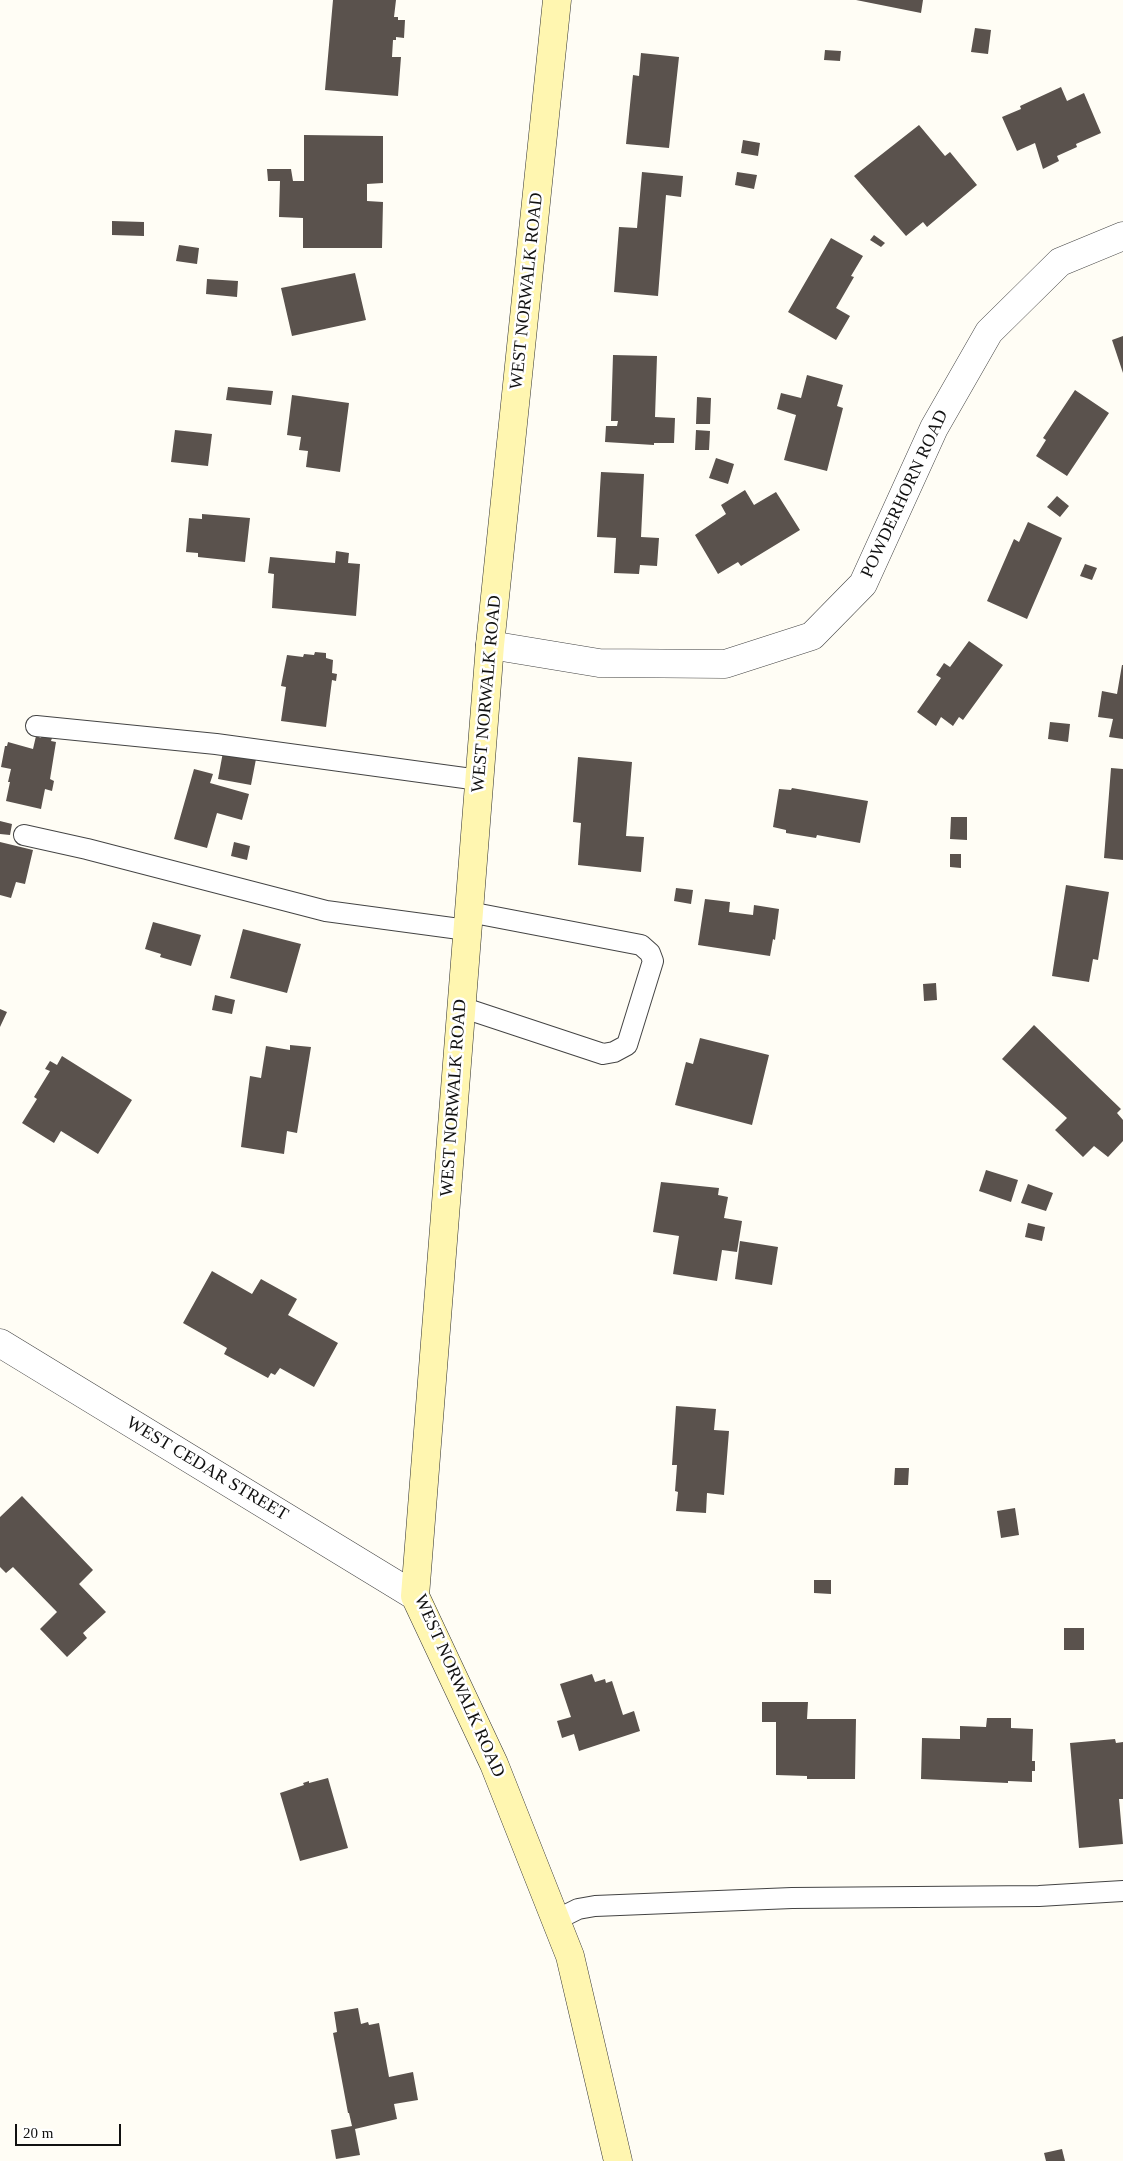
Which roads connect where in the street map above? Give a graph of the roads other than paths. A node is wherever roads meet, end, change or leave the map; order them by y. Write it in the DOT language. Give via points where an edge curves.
graph roads {
  1 [pos="557,0"];
  2 [pos="1123,236"];
  3 [pos="490,645"];
  4 [pos="36,726"];
  5 [pos="479,780"];
  6 [pos="24,835"];
  7 [pos="468,921"];
  8 [pos="461,1007"];
  9 [pos="0,1343"];
  10 [pos="415,1596"];
  11 [pos="1123,1891"];
  12 [pos="556,1920"];
  13 [pos="618,2161"];
  1 -- 3 [label="main road, WEST NORWALK ROAD"];
  2 -- 3 [label="street, POWDERHORN ROAD" via="1060,262 989,332 934,428 863,584 812,636 725,664 599,663"];
  3 -- 5 [label="main road, WEST NORWALK ROAD"];
  4 -- 5 [label="lane" via="216,744"];
  5 -- 7 [label="main road, WEST NORWALK ROAD"];
  6 -- 7 [label="lane" via="326,911"];
  7 -- 8 [label="main road, WEST NORWALK ROAD"];
  7 -- 8 [label="lane" via="641,945 653,961 626,1045 614,1052 603,1054"];
  8 -- 10 [label="main road, WEST NORWALK ROAD"];
  9 -- 10 [label="street, WEST CEDAR STREET"];
  10 -- 12 [label="main road, WEST NORWALK ROAD" via="494,1764"];
  11 -- 12 [label="lane" via="1039,1896 792,1898 595,1906 578,1909"];
  12 -- 13 [label="main road, WEST NORWALK ROAD" via="570,1956"];
}
